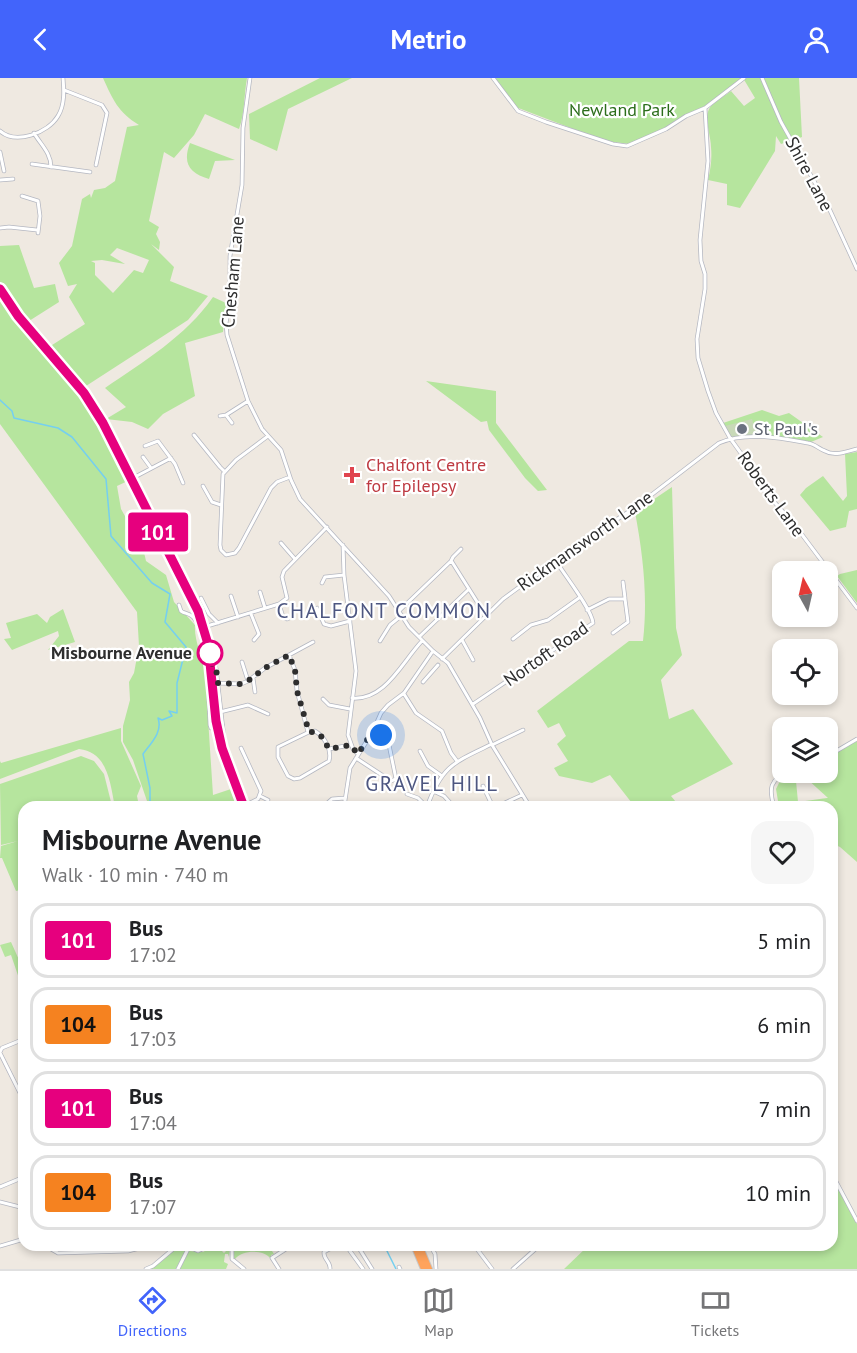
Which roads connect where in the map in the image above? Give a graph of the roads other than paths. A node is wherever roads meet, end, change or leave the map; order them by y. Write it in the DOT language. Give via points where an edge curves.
graph roads {
  1 [pos="63,78"];
  2 [pos="250,78"];
  3 [pos="493,78"];
  4 [pos="744,78"];
  5 [pos="762,78"];
  6 [pos="64,90"];
  7 [pos="705,108"];
  8 [pos="0,131"];
  9 [pos="34,133"];
  10 [pos="0,152"];
  11 [pos="32,164"];
  12 [pos="96,165"];
  13 [pos="51,167"];
  14 [pos="4,171"];
  15 [pos="89,171"];
  16 [pos="14,178"];
  17 [pos="0,180"];
  18 [pos="22,196"];
  19 [pos="0,228"];
  20 [pos="857,269"];
  21 [pos="0,289"];
  22 [pos="248,401"];
  23 [pos="226,415"];
  24 [pos="220,416"];
  25 [pos="232,423"];
  26 [pos="194,435"];
  27 [pos="268,436"];
  28 [pos="730,438"];
  29 [pos="145,446"];
  30 [pos="857,448"];
  31 [pos="143,457"];
  32 [pos="171,458"];
  33 [pos="151,468"];
  34 [pos="224,471"];
  35 [pos="290,477"];
  36 [pos="132,479"];
  37 [pos="183,483"];
  38 [pos="203,486"];
  39 [pos="221,505"];
  40 [pos="327,527"];
  41 [pos="281,543"];
  42 [pos="343,544"];
  43 [pos="461,549"];
  44 [pos="295,559"];
  45 [pos="452,561"];
  46 [pos="558,564"];
  47 [pos="344,575"];
  48 [pos="623,582"];
  49 [pos="322,583"];
  50 [pos="468,590"];
  51 [pos="260,592"];
  52 [pos="231,596"];
  53 [pos="201,598"];
  54 [pos="580,598"];
  55 [pos="625,599"];
  56 [pos="279,604"];
  57 [pos="179,605"];
  58 [pos="265,608"];
  59 [pos="317,608"];
  60 [pos="857,608"];
  61 [pos="587,610"];
  62 [pos="399,611"];
  63 [pos="251,614"];
  64 [pos="401,616"];
  65 [pos="486,616"];
  66 [pos="238,617"];
  67 [pos="292,617"];
  68 [pos="350,621"];
  69 [pos="218,623"];
  70 [pos="204,627"];
  71 [pos="613,633"];
  72 [pos="419,637"];
  73 [pos="513,639"];
  74 [pos="254,640"];
  75 [pos="462,640"];
  76 [pos="380,641"];
  77 [pos="422,641"];
  78 [pos="313,642"];
  79 [pos="433,651"];
  80 [pos="289,655"];
  81 [pos="442,658"];
  82 [pos="473,660"];
  83 [pos="242,662"];
  84 [pos="212,665"];
  85 [pos="438,665"];
  86 [pos="418,672"];
  87 [pos="253,678"];
  88 [pos="248,681"];
  89 [pos="218,683"];
  90 [pos="255,693"];
  91 [pos="404,693"];
  92 [pos="352,698"];
  93 [pos="323,699"];
  94 [pos="472,704"];
  95 [pos="350,709"];
  96 [pos="220,712"];
  97 [pos="268,714"];
  98 [pos="218,728"];
  99 [pos="523,730"];
  100 [pos="373,731"];
  101 [pos="309,732"];
  102 [pos="857,739"];
  103 [pos="492,744"];
  104 [pos="350,745"];
  105 [pos="222,748"];
  106 [pos="241,748"];
  107 [pos="329,749"];
  108 [pos="420,750"];
  109 [pos="838,750"];
  110 [pos="357,756"];
  111 [pos="457,761"];
  112 [pos="442,776"];
  113 [pos="772,782"];
  114 [pos="483,786"];
  115 [pos="433,791"];
  116 [pos="407,794"];
  117 [pos="522,795"];
  118 [pos="260,796"];
  119 [pos="346,798"];
  120 [pos="268,800"];
  121 [pos="244,801"];
  122 [pos="253,801"];
  123 [pos="330,801"];
  124 [pos="345,801"];
  125 [pos="421,801"];
  126 [pos="429,801"];
  127 [pos="449,801"];
  128 [pos="491,801"];
  129 [pos="508,801"];
  130 [pos="526,801"];
  131 [pos="773,801"];
  132 [pos="18,1041"];
  133 [pos="0,1053"];
  134 [pos="18,1089"];
  135 [pos="18,1180"];
  136 [pos="838,1185"];
  137 [pos="0,1187"];
  138 [pos="0,1202"];
  139 [pos="18,1206"];
  140 [pos="857,1221"];
  141 [pos="18,1241"];
  142 [pos="0,1246"];
  143 [pos="54,1251"];
  144 [pos="128,1251"];
  145 [pos="170,1251"];
  146 [pos="187,1251"];
  147 [pos="232,1251"];
  148 [pos="283,1251"];
  149 [pos="326,1251"];
  150 [pos="350,1251"];
  151 [pos="361,1251"];
  152 [pos="416,1251"];
  153 [pos="422,1251"];
  154 [pos="433,1251"];
  155 [pos="478,1251"];
  156 [pos="533,1251"];
  157 [pos="363,1254"];
  158 [pos="356,1260"];
  159 [pos="147,1269"];
  160 [pos="178,1269"];
  161 [pos="244,1269"];
  162 [pos="279,1269"];
  163 [pos="330,1269"];
  164 [pos="363,1269"];
  165 [pos="372,1269"];
  166 [pos="424,1269"];
  167 [pos="429,1269"];
  168 [pos="436,1269"];
  169 [pos="492,1269"];
  170 [pos="513,1269"];
  1 -- 6 [label="street"];
  2 -- 22 [label="street, Chesham Lane" via="226,323"];
  3 -- 7 [label="street" via="518,111 613,144 631,146"];
  4 -- 7 [label="street"];
  5 -- 20 [label="street, Shire Lane"];
  6 -- 9 [label="street" via="58,116"];
  6 -- 12 [label="street" via="102,105 107,113"];
  7 -- 28 [label="street, Roberts Lane" via="708,161 700,221 705,281 698,358 716,413"];
  8 -- 9 [label="street" via="12,138"];
  9 -- 13 [label="street" via="50,156"];
  10 -- 14 [label="street"];
  11 -- 13 [label="street"];
  13 -- 15 [label="street"];
  16 -- 17 [label="street"];
  18 -- 19 [label="street" via="39,201 38,231"];
  21 -- 36 [label="highway" via="84,393"];
  22 -- 23 [label="street"];
  22 -- 27 [label="street, Chesham Lane"];
  23 -- 24 [label="street"];
  23 -- 25 [label="street"];
  26 -- 34 [label="street"];
  27 -- 34 [label="street"];
  27 -- 35 [label="street, Chesham Lane" via="280,450"];
  28 -- 30 [label="street" via="810,443 834,454"];
  28 -- 46 [label="street, Rickmansworth Lane" via="591,536"];
  28 -- 60 [label="street, Roberts Lane" via="763,489"];
  29 -- 32 [label="street" via="158,441"];
  31 -- 33 [label="street"];
  32 -- 33 [label="street"];
  32 -- 37 [label="street"];
  33 -- 36 [label="street"];
  34 -- 39 [label="street"];
  35 -- 39 [label="street" via="271,488 235,554 226,555 221,550"];
  35 -- 40 [label="street, Chesham Lane" via="300,499"];
  36 -- 70 [label="highway"];
  38 -- 39 [label="street" via="212,502"];
  40 -- 42 [label="street, Chesham Lane"];
  40 -- 44 [label="street"];
  41 -- 44 [label="street"];
  42 -- 47 [label="street"];
  42 -- 62 [label="street, Chesham Lane"];
  43 -- 45 [label="street"];
  44 -- 56 [label="street" via="282,576 287,598"];
  45 -- 50 [label="street"];
  45 -- 62 [label="street"];
  46 -- 54 [label="street, Nortoft Road"];
  46 -- 65 [label="street, Rickmansworth Lane" via="533,577"];
  47 -- 49 [label="street" via="325,577"];
  47 -- 68 [label="street"];
  48 -- 55 [label="street"];
  50 -- 65 [label="street"];
  50 -- 72 [label="street"];
  51 -- 58 [label="street"];
  52 -- 66 [label="street"];
  53 -- 69 [label="street"];
  54 -- 61 [label="street, Nortoft Road"];
  54 -- 73 [label="street"];
  55 -- 61 [label="street" via="606,600"];
  55 -- 71 [label="street" via="628,622"];
  56 -- 58 [label="street"];
  56 -- 67 [label="street" via="283,617"];
  57 -- 98 [label="street" via="182,613 197,624 207,669 210,725"];
  58 -- 63 [label="street"];
  59 -- 68 [label="street" via="324,624"];
  61 -- 94 [label="street, Nortoft Road" via="593,623"];
  62 -- 64 [label="street, Chesham Lane"];
  63 -- 66 [label="street"];
  63 -- 74 [label="street" via="259,633"];
  64 -- 72 [label="street, Chesham Lane"];
  64 -- 76 [label="street"];
  65 -- 75 [label="street, Rickmansworth Lane"];
  66 -- 69 [label="street"];
  68 -- 92 [label="street" via="356,671"];
  69 -- 70 [label="street"];
  70 -- 84 [label="highway"];
  72 -- 77 [label="street, Chesham Lane"];
  75 -- 81 [label="street, Rickmansworth Lane"];
  75 -- 82 [label="street"];
  77 -- 79 [label="street, Chesham Lane"];
  77 -- 92 [label="street" via="374,695"];
  78 -- 80 [label="street"];
  79 -- 81 [label="street"];
  79 -- 86 [label="street"];
  80 -- 87 [label="street"];
  80 -- 101 [label="street"];
  81 -- 94 [label="street"];
  83 -- 88 [label="street"];
  84 -- 89 [label="street"];
  84 -- 98 [label="highway"];
  85 -- 86 [label="street" via="424,681"];
  86 -- 91 [label="street"];
  87 -- 88 [label="street"];
  87 -- 90 [label="street"];
  88 -- 89 [label="street"];
  89 -- 96 [label="street"];
  91 -- 100 [label="street" via="381,713"];
  91 -- 111 [label="street" via="416,713 442,731"];
  92 -- 95 [label="street"];
  93 -- 95 [label="street" via="329,705"];
  94 -- 103 [label="street"];
  95 -- 104 [label="street"];
  96 -- 97 [label="street" via="248,705"];
  96 -- 105 [label="street" via="225,745"];
  98 -- 105 [label="highway"];
  99 -- 103 [label="street"];
  100 -- 110 [label="street"];
  100 -- 110 [label="street" via="388,741 396,779 391,781"];
  101 -- 107 [label="street" via="321,735"];
  101 -- 107 [label="street" via="278,747 278,757 288,776 300,778 329,761"];
  102 -- 109 [label="street"];
  103 -- 111 [label="street"];
  103 -- 117 [label="street"];
  104 -- 107 [label="street"];
  104 -- 110 [label="street"];
  105 -- 121 [label="highway"];
  106 -- 118 [label="street" via="259,784"];
  108 -- 112 [label="street" via="428,766"];
  110 -- 119 [label="street" via="347,779"];
  111 -- 112 [label="street"];
  112 -- 115 [label="street"];
  113 -- 131 [label="street"];
  114 -- 128 [label="street"];
  115 -- 126 [label="street"];
  115 -- 127 [label="street"];
  116 -- 125 [label="street"];
  117 -- 129 [label="street"];
  117 -- 130 [label="street"];
  118 -- 120 [label="street"];
  118 -- 122 [label="street"];
  119 -- 123 [label="street"];
  119 -- 124 [label="street"];
  132 -- 133 [label="street"];
  133 -- 134 [label="street"];
  135 -- 137 [label="street"];
  136 -- 140 [label="street"];
  138 -- 139 [label="street"];
  141 -- 142 [label="street"];
  143 -- 144 [label="street"];
  145 -- 159 [label="street"];
  146 -- 160 [label="street"];
  147 -- 161 [label="street" via="231,1258"];
  148 -- 162 [label="street" via="272,1258"];
  149 -- 163 [label="street" via="324,1257"];
  150 -- 158 [label="street"];
  151 -- 157 [label="street"];
  152 -- 166 [label="highway"];
  153 -- 167 [label="highway"];
  154 -- 168 [label="street"];
  155 -- 169 [label="street"];
  156 -- 170 [label="street"];
  157 -- 158 [label="street"];
  157 -- 165 [label="street"];
  158 -- 164 [label="street"];
}
